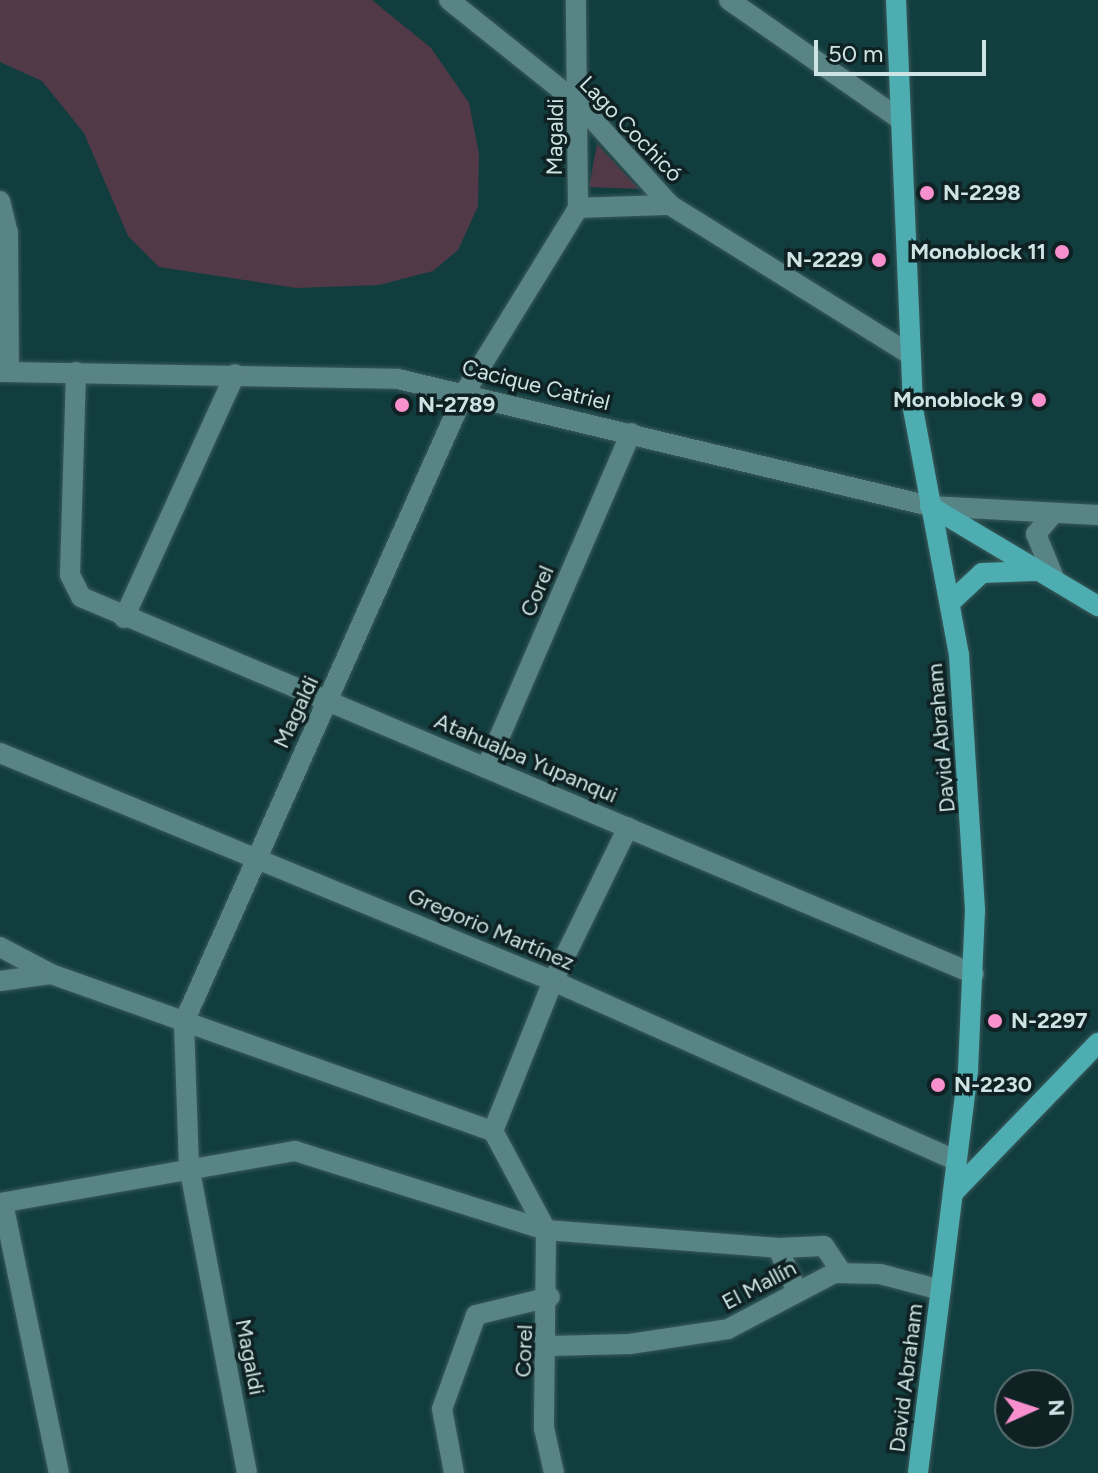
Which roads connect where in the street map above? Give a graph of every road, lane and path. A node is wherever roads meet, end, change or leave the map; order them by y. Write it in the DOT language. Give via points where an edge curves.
graph roads {
  1 [pos="449,0"];
  2 [pos="576,0"];
  3 [pos="729,0"];
  4 [pos="896,0"];
  5 [pos="580,105"];
  6 [pos="901,120"];
  7 [pos="0,201"];
  8 [pos="670,205"];
  9 [pos="578,208"];
  10 [pos="909,354"];
  11 [pos="5,372"];
  12 [pos="76,372"];
  13 [pos="235,374"];
  14 [pos="465,392"];
  15 [pos="631,433"];
  16 [pos="930,506"];
  17 [pos="1052,515"];
  18 [pos="1098,515"];
  19 [pos="1049,576"];
  20 [pos="952,601"];
  21 [pos="1098,606"];
  22 [pos="124,618"];
  23 [pos="327,702"];
  24 [pos="0,753"];
  25 [pos="486,768"];
  26 [pos="628,827"];
  27 [pos="255,856"];
  28 [pos="0,947"];
  29 [pos="51,974"];
  30 [pos="974,974"];
  31 [pos="0,981"];
  32 [pos="553,981"];
  33 [pos="184,1022"];
  34 [pos="1098,1043"];
  35 [pos="1098,1066"];
  36 [pos="1063,1087"];
  37 [pos="493,1131"];
  38 [pos="957,1161"];
  39 [pos="189,1167"];
  40 [pos="953,1193"];
  41 [pos="1,1203"];
  42 [pos="546,1230"];
  43 [pos="778,1248"];
  44 [pos="842,1273"];
  45 [pos="941,1290"];
  46 [pos="797,1292"];
  47 [pos="550,1297"];
  48 [pos="549,1346"];
  49 [pos="59,1473"];
  50 [pos="247,1473"];
  51 [pos="454,1473"];
  52 [pos="554,1473"];
  53 [pos="918,1473"];
  1 -- 5 [label="street, Lago Cochicó"];
  2 -- 5 [label="street, Magaldi"];
  3 -- 6 [label="street"];
  4 -- 6 [label="main road, David Abraham"];
  5 -- 8 [label="street, Lago Cochicó"];
  5 -- 9 [label="street, Magaldi"];
  6 -- 10 [label="main road, David Abraham"];
  7 -- 11 [label="street" via="8,232"];
  8 -- 9 [label="street"];
  8 -- 10 [label="street, Lago Cochicó"];
  9 -- 14 [label="street, Magaldi"];
  10 -- 16 [label="main road, David Abraham"];
  11 -- 12 [label="street, Cacique Catriel"];
  12 -- 13 [label="street, Cacique Catriel"];
  12 -- 22 [label="street, Atahualpa Yupanqui" via="70,575 81,597"];
  13 -- 14 [label="street, Cacique Catriel" via="371,376"];
  13 -- 22 [label="street"];
  14 -- 15 [label="street, Cacique Catriel"];
  14 -- 23 [label="street, Magaldi"];
  15 -- 16 [label="street, Cacique Catriel"];
  15 -- 25 [label="street, Corel"];
  16 -- 17 [label="street, Cacique Catriel"];
  16 -- 19 [label="main road"];
  16 -- 20 [label="main road, David Abraham"];
  17 -- 18 [label="street, Cacique Catriel"];
  17 -- 19 [label="street" via="1038,527 1036,545"];
  19 -- 20 [label="main road" via="982,573"];
  19 -- 21 [label="main road"];
  20 -- 30 [label="main road, David Abraham" via="969,769"];
  22 -- 23 [label="street, Atahualpa Yupanqui"];
  23 -- 25 [label="street, Atahualpa Yupanqui"];
  23 -- 27 [label="street, Magaldi"];
  24 -- 27 [label="street, Gregorio Martínez"];
  25 -- 26 [label="street, Atahualpa Yupanqui"];
  26 -- 30 [label="street, Atahualpa Yupanqui"];
  26 -- 32 [label="street"];
  27 -- 32 [label="street, Gregorio Martínez"];
  27 -- 33 [label="street, Magaldi"];
  28 -- 29 [label="street"];
  29 -- 31 [label="street"];
  29 -- 33 [label="street"];
  30 -- 38 [label="main road, David Abraham"];
  32 -- 37 [label="street"];
  32 -- 38 [label="street, Gregorio Martínez"];
  33 -- 37 [label="street"];
  33 -- 39 [label="street, Magaldi"];
  34 -- 36 [label="main road"];
  35 -- 36 [label="main road"];
  36 -- 40 [label="main road"];
  37 -- 42 [label="street"];
  38 -- 40 [label="main road, David Abraham"];
  39 -- 41 [label="street"];
  39 -- 42 [label="street" via="295,1151 327,1156"];
  39 -- 50 [label="street, Magaldi"];
  40 -- 45 [label="main road, David Abraham"];
  41 -- 49 [label="street"];
  42 -- 43 [label="street"];
  42 -- 47 [label="street, Corel"];
  43 -- 44 [label="street" via="824,1246"];
  43 -- 46 [label="street"];
  44 -- 45 [label="street, El Mallín" via="880,1274"];
  44 -- 46 [label="street, El Mallín"];
  45 -- 53 [label="main road, David Abraham"];
  46 -- 48 [label="street, El Mallín" via="728,1329 630,1344"];
  47 -- 48 [label="street, Corel"];
  47 -- 51 [label="street" via="476,1315 442,1409"];
  48 -- 52 [label="street, Corel" via="544,1428"];
}
